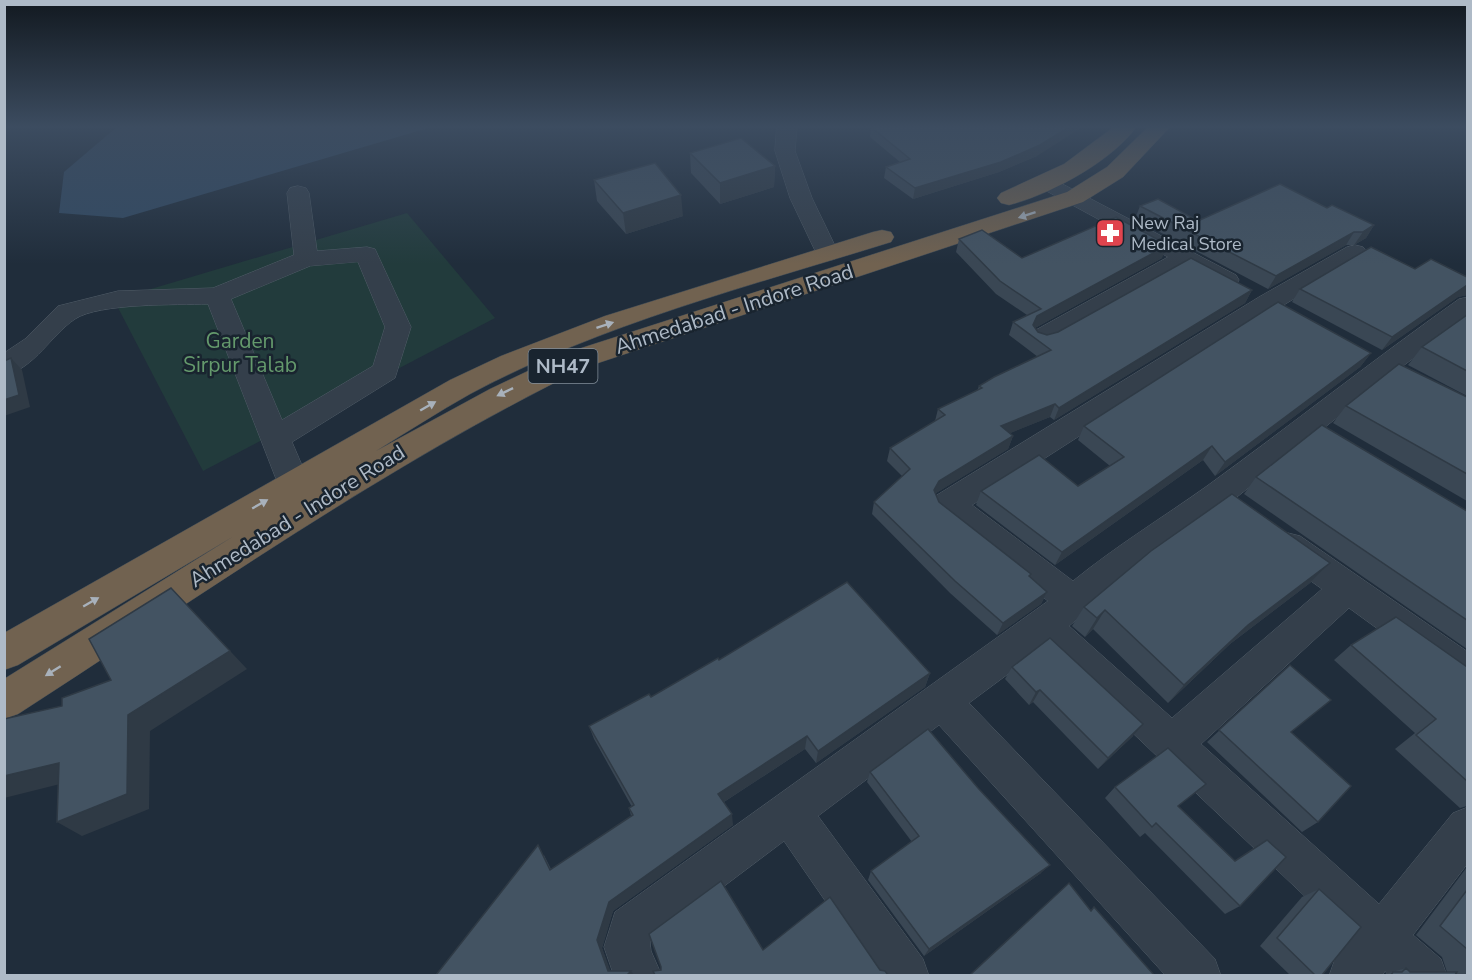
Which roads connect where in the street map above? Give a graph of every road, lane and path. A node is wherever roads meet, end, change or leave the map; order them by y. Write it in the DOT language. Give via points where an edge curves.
graph roads {
  1 [pos="792,172"];
  2 [pos="1068,172"];
  3 [pos="1115,172"];
  4 [pos="1049,183"];
  5 [pos="298,193"];
  6 [pos="1075,197"];
  7 [pos="1355,252"];
  8 [pos="827,254"];
  9 [pos="1186,257"];
  10 [pos="306,259"];
  11 [pos="217,296"];
  12 [pos="1467,305"];
  13 [pos="1278,308"];
  14 [pos="1043,337"];
  15 [pos="4,367"];
  16 [pos="275,438"];
  17 [pos="294,484"];
  18 [pos="1242,513"];
  19 [pos="1348,588"];
  20 [pos="1059,613"];
  21 [pos="55,623"];
  22 [pos="84,651"];
  23 [pos="4,653"];
  24 [pos="1467,673"];
  25 [pos="4,701"];
  26 [pos="942,701"];
  27 [pos="1171,745"];
  28 [pos="789,812"];
  29 [pos="1467,828"];
  30 [pos="1382,938"];
  31 [pos="639,975"];
  32 [pos="906,975"];
  33 [pos="1198,975"];
  34 [pos="1352,975"];
  35 [pos="1424,975"];
  1 -- 8 [label="street"];
  2 -- 4 [label="highway, Ahmedabad - Indore Road / NH47"];
  3 -- 6 [label="highway, Ahmedabad - Indore Road / NH47"];
  4 -- 6 [label="street"];
  4 -- 8 [label="highway, Ahmedabad - Indore Road / NH47"];
  5 -- 10 [label="street"];
  6 -- 9 [label="street"];
  6 -- 22 [label="highway, Ahmedabad - Indore Road / NH47, one-way" via="576,360 501,394 369,467"];
  7 -- 13 [label="street"];
  17 -- 8 [label="highway, Ahmedabad - Indore Road / NH47, one-way" via="460,387 511,362 592,330"];
  9 -- 13 [label="street"];
  9 -- 14 [label="street"];
  10 -- 11 [label="street"];
  10 -- 16 [label="street" via="367,254 398,327 385,371"];
  11 -- 15 [label="street" via="118,299 67,312 34,345"];
  11 -- 16 [label="street"];
  12 -- 18 [label="street" via="1384,368 1324,434"];
  13 -- 20 [label="street" via="948,504"];
  16 -- 17 [label="street"];
  21 -- 17 [label="highway, Ahmedabad - Indore Road / NH47, one-way"];
  18 -- 19 [label="street"];
  18 -- 20 [label="street" via="1124,559"];
  19 -- 24 [label="street"];
  19 -- 27 [label="street"];
  20 -- 26 [label="street"];
  20 -- 27 [label="street"];
  21 -- 22 [label="highway"];
  21 -- 23 [label="highway, Ahmedabad - Indore Road / NH47"];
  22 -- 25 [label="highway, Ahmedabad - Indore Road / NH47, one-way"];
  26 -- 28 [label="street"];
  26 -- 33 [label="street"];
  27 -- 30 [label="street"];
  28 -- 31 [label="street" via="631,928 625,943"];
  28 -- 32 [label="street"];
  29 -- 30 [label="street"];
  30 -- 34 [label="street"];
  30 -- 35 [label="street"];
}
